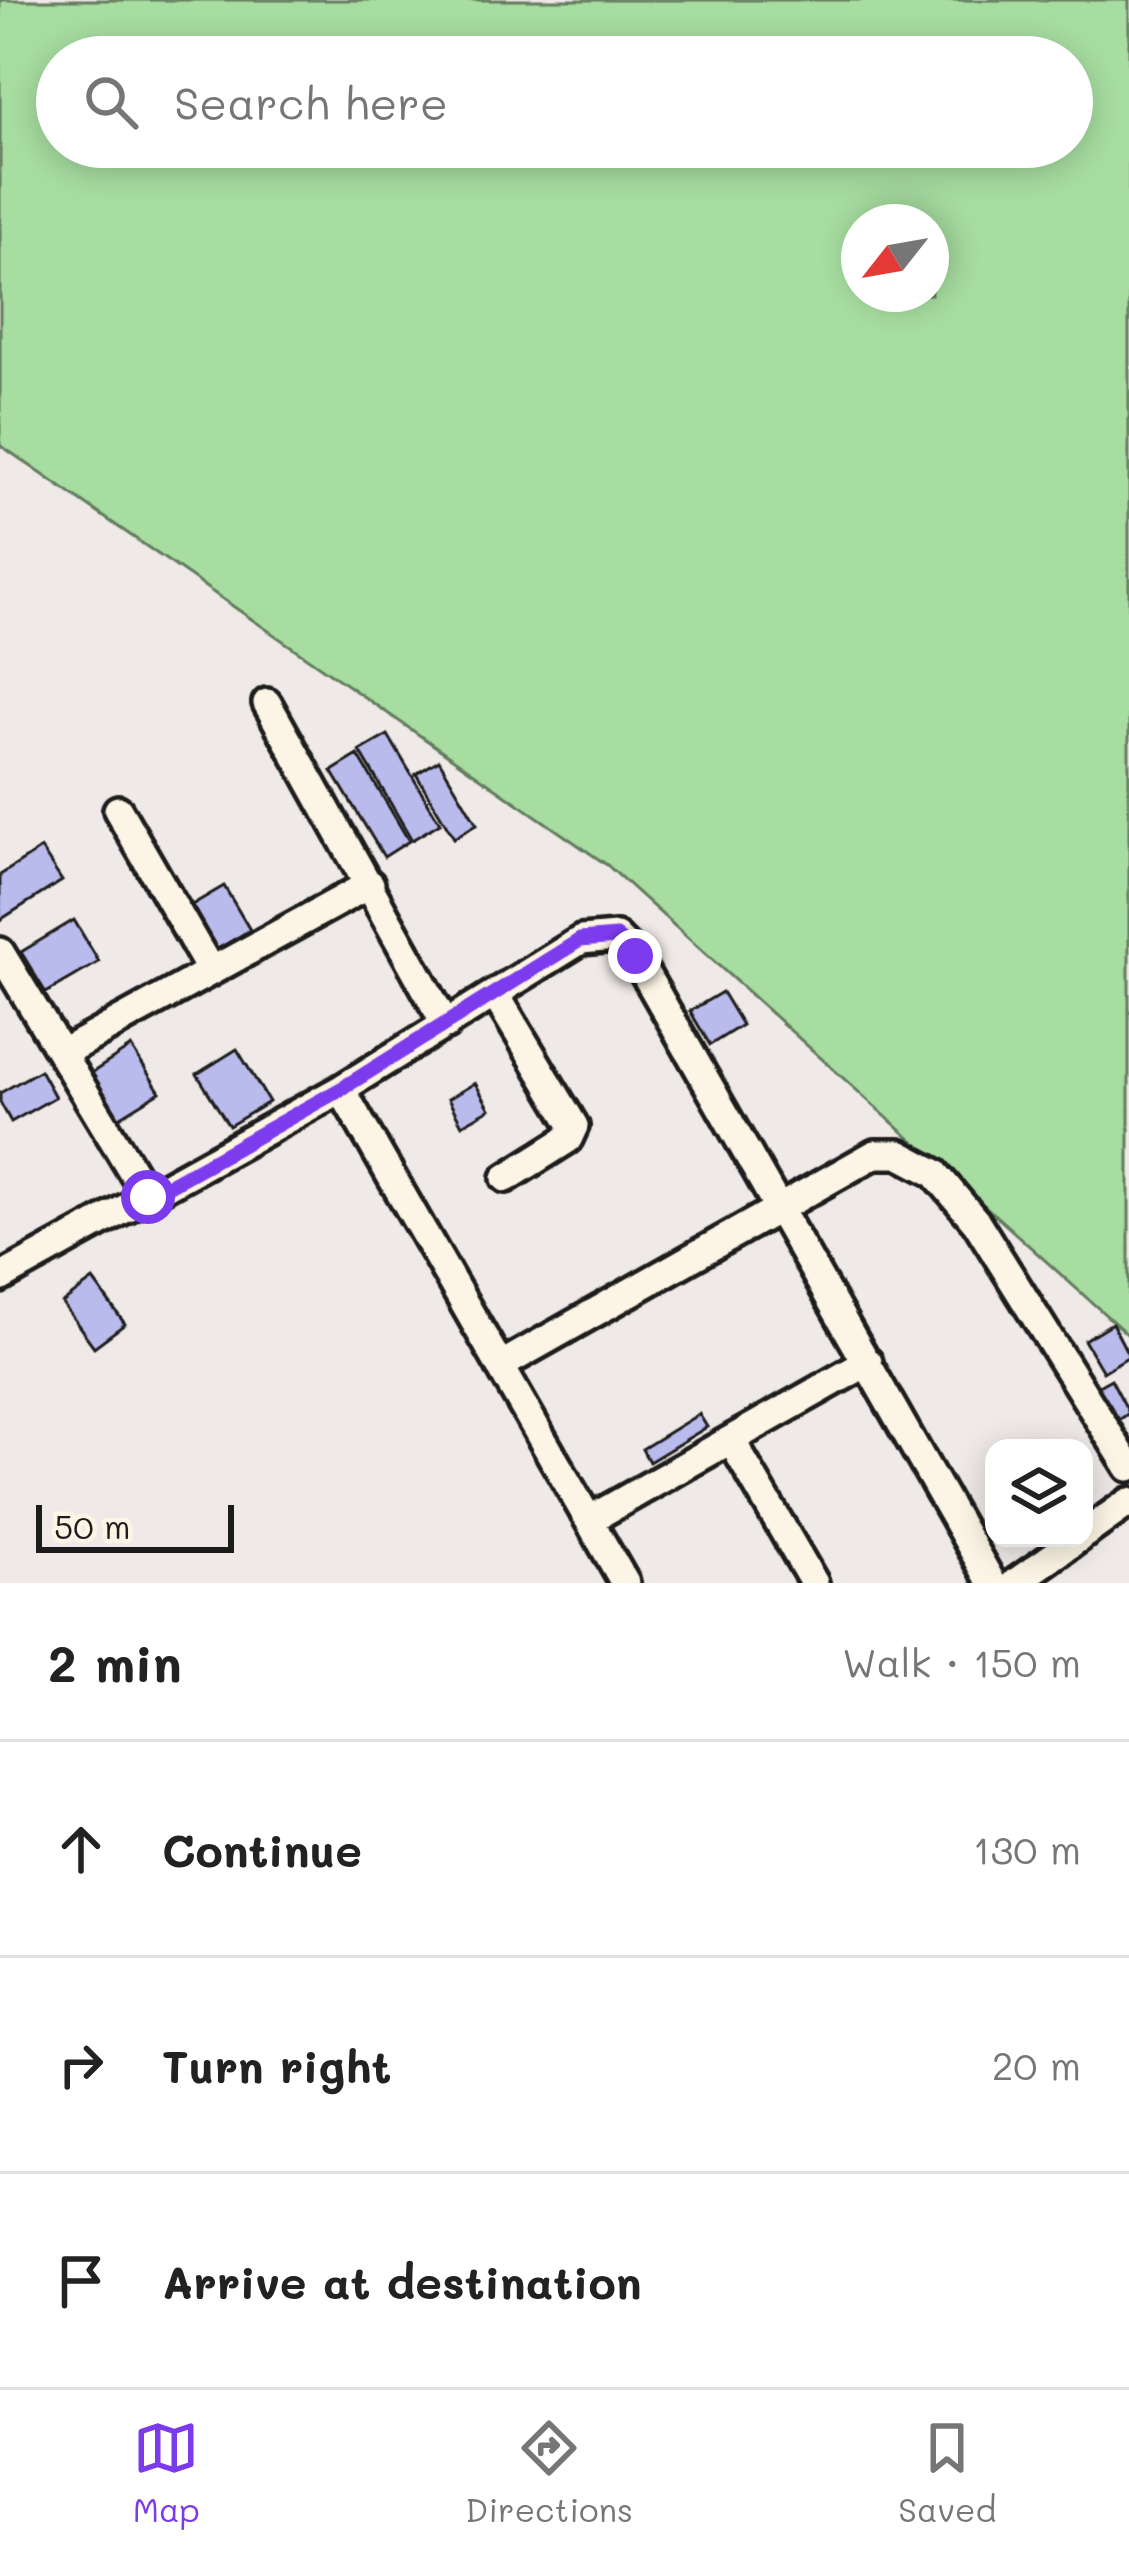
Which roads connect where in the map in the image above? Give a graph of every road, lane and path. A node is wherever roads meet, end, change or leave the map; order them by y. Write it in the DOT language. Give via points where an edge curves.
graph roads {
  1 [pos="267,703"];
  2 [pos="118,810"];
  3 [pos="370,884"];
  4 [pos="0,952"];
  5 [pos="211,971"];
  6 [pos="495,994"];
  7 [pos="446,1025"];
  8 [pos="62,1053"];
  9 [pos="341,1089"];
  10 [pos="506,1178"];
  11 [pos="148,1197"];
  12 [pos="781,1208"];
  13 [pos="3,1269"];
  14 [pos="868,1362"];
  15 [pos="500,1366"];
  16 [pos="731,1440"];
  17 [pos="1129,1467"];
  18 [pos="1129,1502"];
  19 [pos="589,1520"];
  20 [pos="1093,1528"];
  21 [pos="1066,1547"];
  22 [pos="625,1583"];
  23 [pos="814,1583"];
  24 [pos="992,1583"];
  25 [pos="1015,1583"];
  1 -- 3 [label="street"];
  2 -- 5 [label="street"];
  3 -- 5 [label="street"];
  3 -- 7 [label="street"];
  4 -- 8 [label="street"];
  5 -- 8 [label="street"];
  6 -- 7 [label="street"];
  6 -- 10 [label="street" via="574,1126 568,1139"];
  6 -- 12 [label="street" via="580,940 616,937 635,956"];
  7 -- 9 [label="street"];
  8 -- 11 [label="street"];
  9 -- 11 [label="street"];
  9 -- 15 [label="street"];
  11 -- 13 [label="street"];
  12 -- 14 [label="street"];
  12 -- 15 [label="street"];
  12 -- 17 [label="street" via="875,1154 899,1154 935,1173 977,1223"];
  14 -- 16 [label="street"];
  14 -- 24 [label="street"];
  15 -- 19 [label="street"];
  16 -- 19 [label="street"];
  16 -- 23 [label="street"];
  18 -- 20 [label="street"];
  19 -- 22 [label="street"];
  21 -- 25 [label="street"];
}
